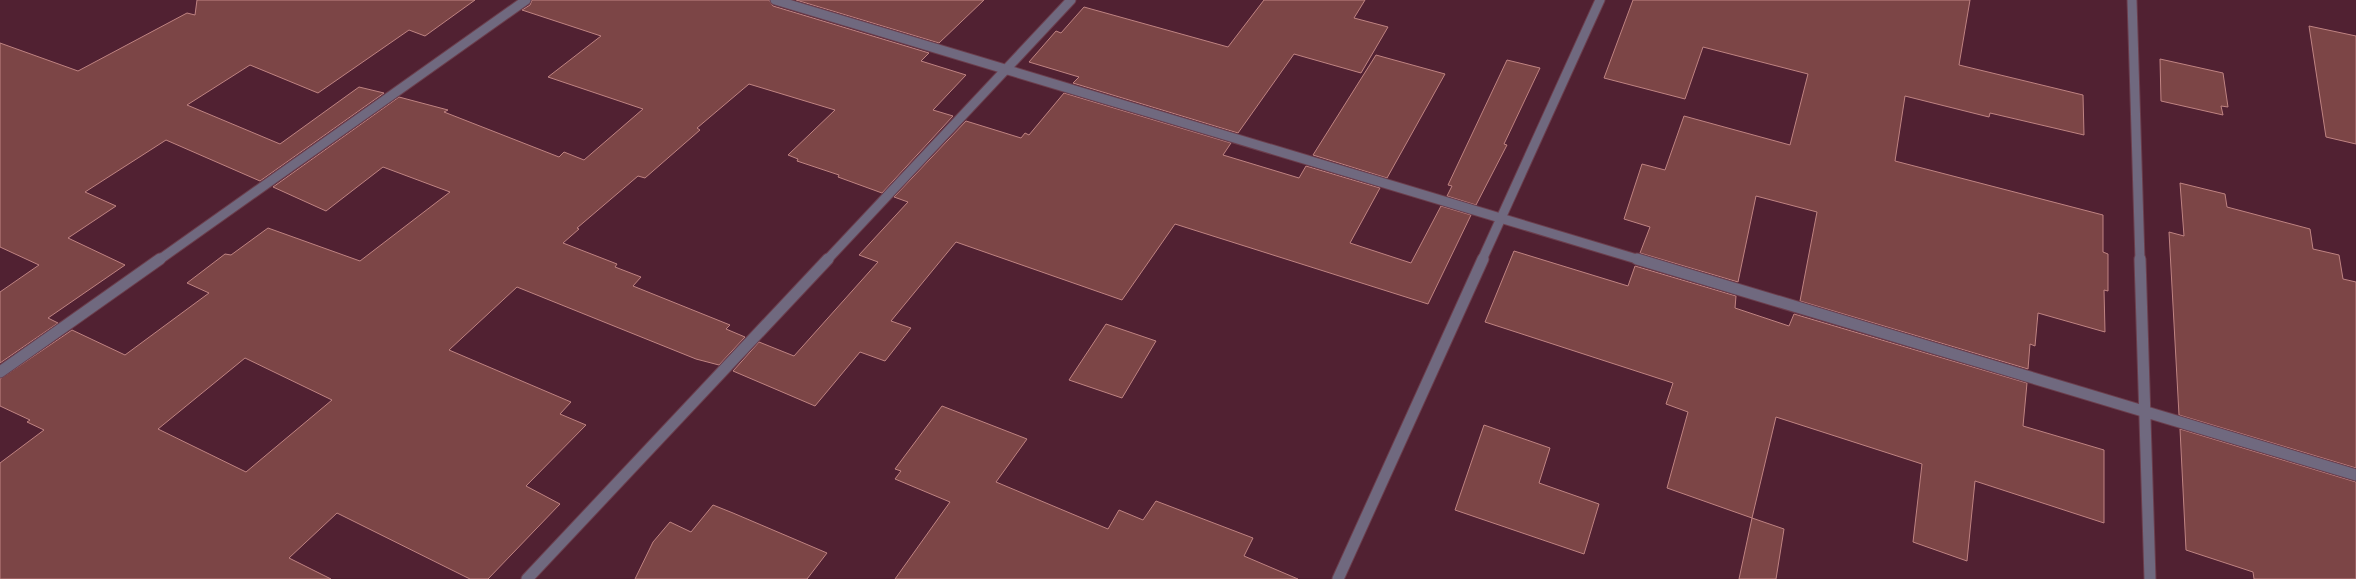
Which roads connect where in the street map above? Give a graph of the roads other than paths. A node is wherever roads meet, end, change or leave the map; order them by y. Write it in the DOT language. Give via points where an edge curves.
graph roads {
  1 [pos="526,0"];
  2 [pos="775,0"];
  3 [pos="1071,0"];
  4 [pos="1600,0"];
  5 [pos="2132,0"];
  6 [pos="1006,69"];
  7 [pos="1501,218"];
  8 [pos="0,372"];
  9 [pos="2145,412"];
  10 [pos="2356,475"];
  11 [pos="527,579"];
  12 [pos="1338,579"];
  13 [pos="2150,579"];
  1 -- 8 [label="street"];
  2 -- 6 [label="street"];
  3 -- 6 [label="street"];
  4 -- 7 [label="street"];
  5 -- 9 [label="street"];
  6 -- 7 [label="street"];
  6 -- 11 [label="street"];
  7 -- 9 [label="street"];
  7 -- 12 [label="street"];
  9 -- 10 [label="street"];
  9 -- 13 [label="street"];
}
